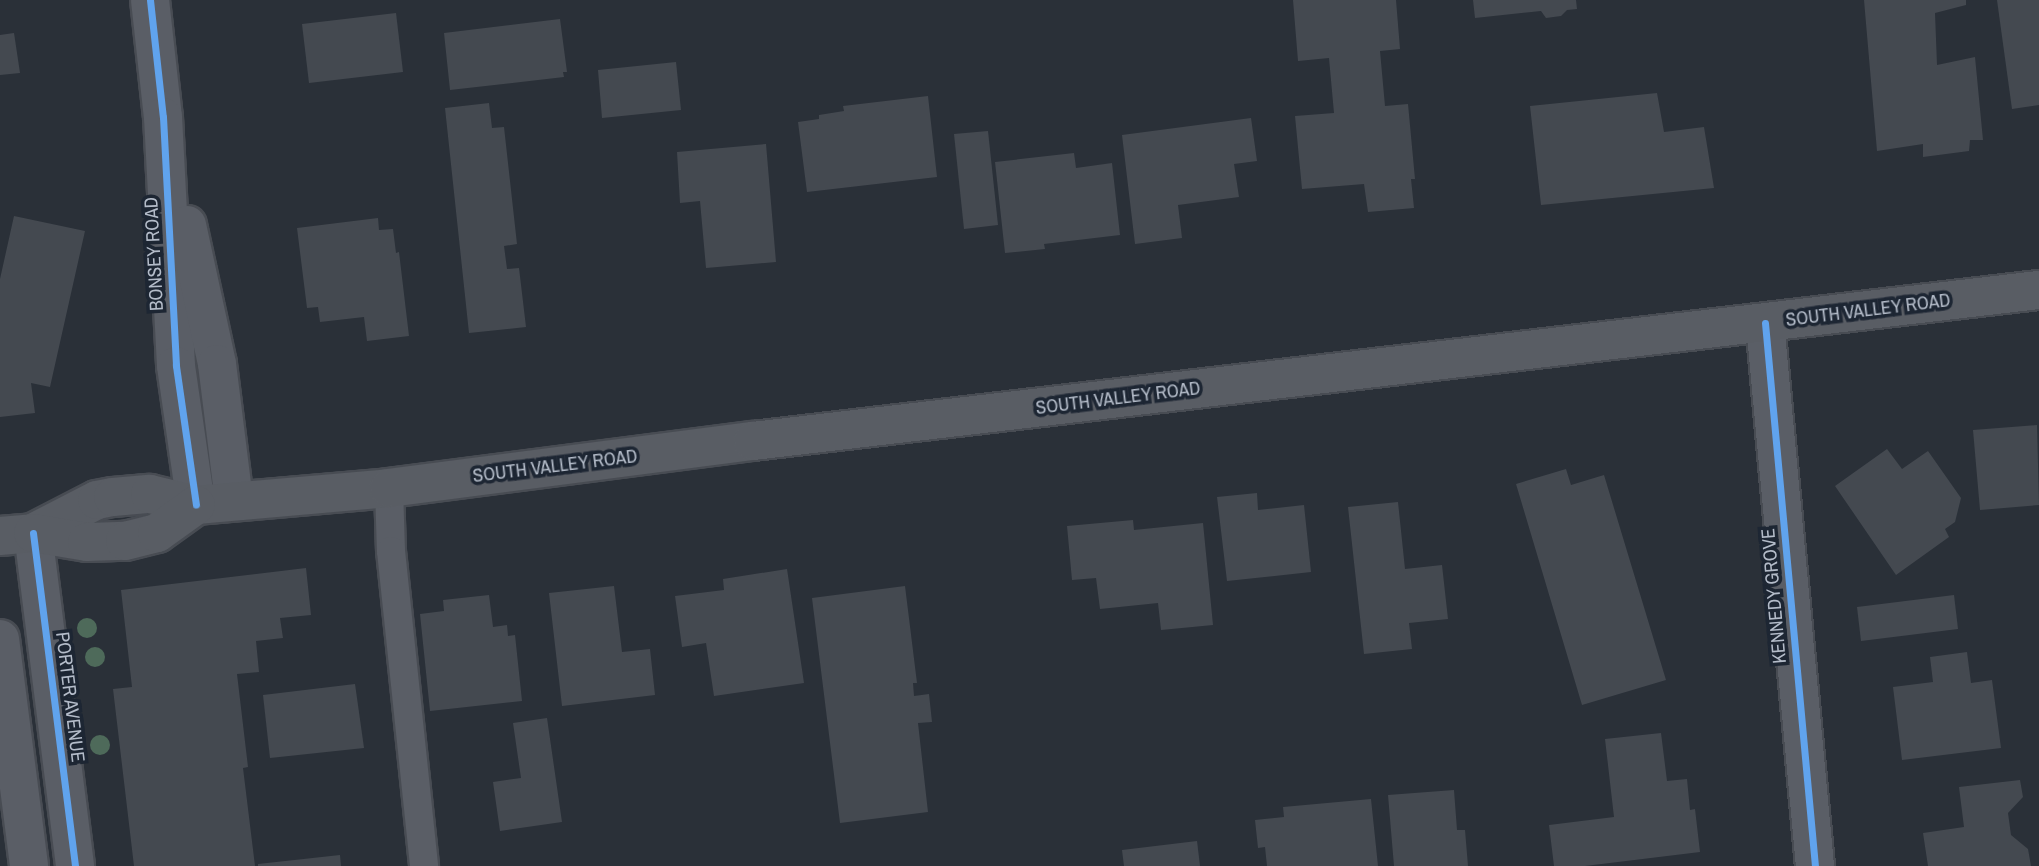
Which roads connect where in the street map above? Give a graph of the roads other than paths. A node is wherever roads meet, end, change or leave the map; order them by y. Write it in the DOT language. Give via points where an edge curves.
graph roads {
  1 [pos="150,0"];
  2 [pos="163,117"];
  3 [pos="2039,290"];
  4 [pos="1765,323"];
  5 [pos="389,488"];
  6 [pos="234,501"];
  7 [pos="196,505"];
  8 [pos="17,534"];
  9 [pos="0,639"];
  10 [pos="29,866"];
  11 [pos="75,866"];
  12 [pos="424,866"];
  13 [pos="1815,866"];
  1 -- 2 [label="street, BONSEY ROAD"];
  2 -- 6 [label="street, BONSEY ROAD" via="217,365"];
  2 -- 7 [label="street, BONSEY ROAD" via="176,366"];
  3 -- 4 [label="main road, SOUTH VALLEY ROAD"];
  4 -- 5 [label="main road, SOUTH VALLEY ROAD" via="753,440"];
  4 -- 13 [label="street, KENNEDY GROVE"];
  5 -- 6 [label="main road, SOUTH VALLEY ROAD"];
  5 -- 12 [label="lane" via="391,551"];
  6 -- 7 [label="main road, SOUTH VALLEY ROAD"];
  7 -- 8 [label="main road, SOUTH VALLEY ROAD" via="150,494 113,497"];
  8 -- 11 [label="street, PORTER AVENUE"];
  9 -- 10 [label="street"];
}
